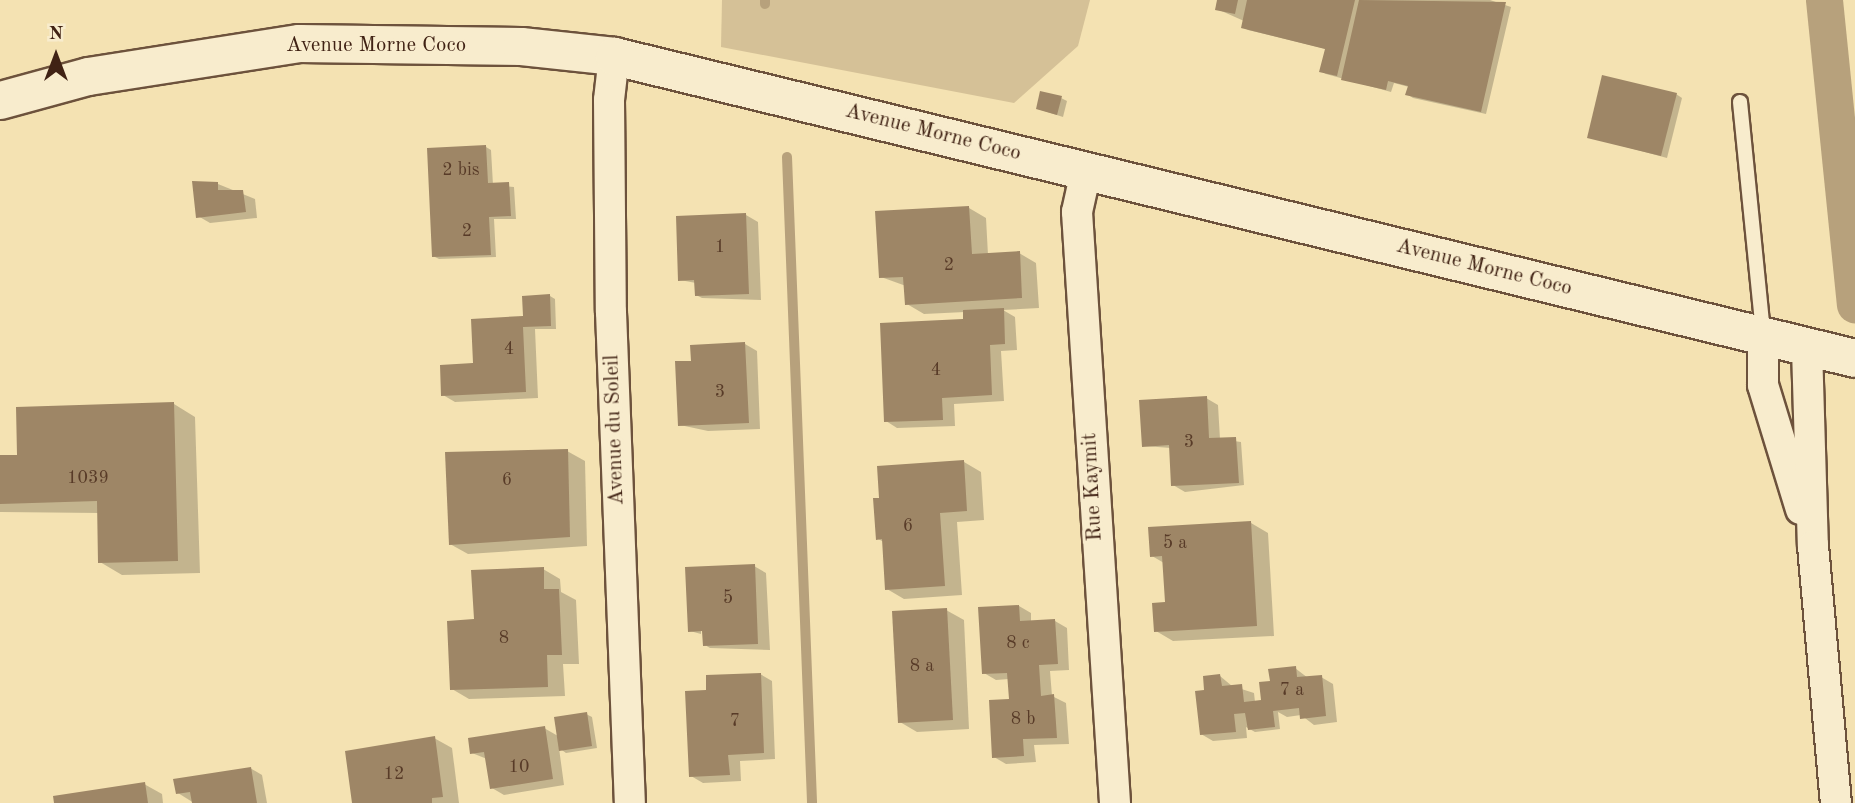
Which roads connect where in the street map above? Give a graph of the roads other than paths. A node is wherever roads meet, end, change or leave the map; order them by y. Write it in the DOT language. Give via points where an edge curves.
graph roads {
  1 [pos="614,56"];
  2 [pos="0,100"];
  3 [pos="1740,102"];
  4 [pos="1086,172"];
  5 [pos="1763,337"];
  6 [pos="1807,348"];
  7 [pos="1855,358"];
  8 [pos="1813,546"];
  9 [pos="630,803"];
  10 [pos="1115,803"];
  11 [pos="1836,803"];
  1 -- 2 [label="street, Avenue Morne Coco" via="521,46 299,43 112,72"];
  1 -- 4 [label="street, Avenue Morne Coco"];
  1 -- 9 [label="street, Avenue du Soleil" via="609,100 611,312"];
  3 -- 5 [label="lane"];
  4 -- 5 [label="street, Avenue Morne Coco"];
  4 -- 10 [label="street, Rue Kaymit" via="1077,212"];
  5 -- 6 [label="street, Avenue Morne Coco"];
  5 -- 8 [label="street" via="1763,385"];
  6 -- 7 [label="street, Avenue Morne Coco"];
  6 -- 8 [label="street"];
  8 -- 11 [label="street"];
}
